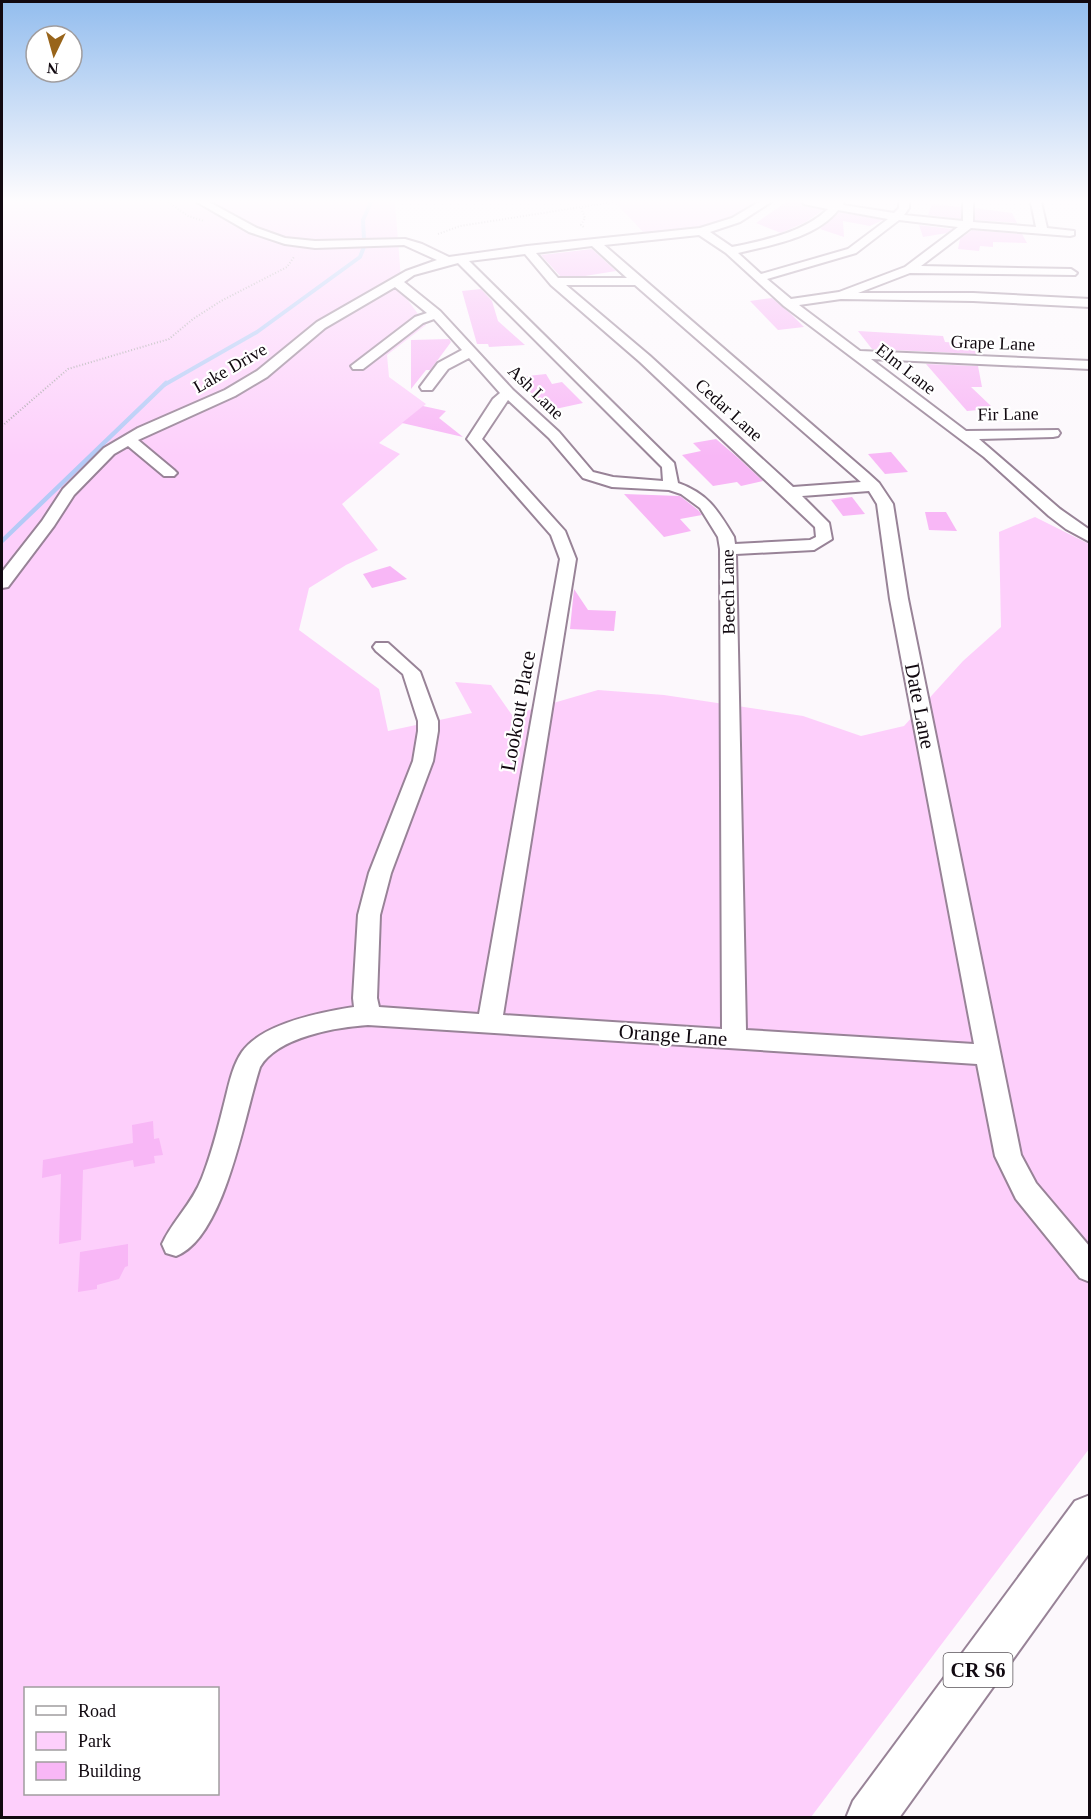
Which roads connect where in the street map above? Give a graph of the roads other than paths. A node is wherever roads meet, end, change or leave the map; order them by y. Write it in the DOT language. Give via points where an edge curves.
graph roads {
  1 [pos="384,287"];
  2 [pos="403,287"];
  3 [pos="489,287"];
  4 [pos="561,287"];
  5 [pos="645,287"];
  6 [pos="769,287"];
  7 [pos="862,287"];
  8 [pos="841,295"];
  9 [pos="788,303"];
  10 [pos="1089,303"];
  11 [pos="436,314"];
  12 [pos="471,351"];
  13 [pos="859,355"];
  14 [pos="1089,365"];
  15 [pos="358,366"];
  16 [pos="428,387"];
  17 [pos="508,393"];
  18 [pos="1053,434"];
  19 [pos="963,435"];
  20 [pos="128,439"];
  21 [pos="169,473"];
  22 [pos="671,486"];
  23 [pos="874,486"];
  24 [pos="789,492"];
  25 [pos="1089,537"];
  26 [pos="728,549"];
  27 [pos="2,583"];
  28 [pos="382,647"];
  29 [pos="362,1016"];
  30 [pos="490,1023"];
  31 [pos="734,1039"];
  32 [pos="989,1055"];
  33 [pos="176,1244"];
  34 [pos="1089,1269"];
  35 [pos="1089,1516"];
  36 [pos="870,1818"];
  1 -- 20 [label="street, Lake Drive" via="321,325 262,374 230,393"];
  2 -- 11 [label="street, Ash Lane"];
  3 -- 22 [label="street" via="669,466"];
  4 -- 24 [label="street, Cedar Lane"];
  5 -- 23 [label="street, Date Lane"];
  6 -- 9 [label="street, Elm Lane"];
  7 -- 8 [label="street"];
  8 -- 9 [label="street"];
  8 -- 10 [label="street"];
  9 -- 13 [label="street, Elm Lane"];
  11 -- 12 [label="street, Ash Lane"];
  11 -- 15 [label="street" via="419,320"];
  12 -- 16 [label="street" via="443,366"];
  12 -- 17 [label="street, Ash Lane"];
  13 -- 14 [label="street, Grape Lane"];
  13 -- 19 [label="street, Elm Lane"];
  17 -- 22 [label="street, Ash Lane" via="554,435 588,475 612,482"];
  17 -- 30 [label="street, Lookout Place" via="474,439 559,534 567,559"];
  18 -- 19 [label="street, Fir Lane"];
  19 -- 25 [label="street, Elm Lane"];
  20 -- 21 [label="street"];
  20 -- 27 [label="street, Lake Drive" via="109,451 68,492"];
  22 -- 26 [label="street, Beech Lane" via="698,497 706,505 726,537"];
  23 -- 24 [label="street"];
  23 -- 32 [label="street, Date Lane" via="885,504 899,599"];
  24 -- 26 [label="street, Cedar Lane" via="823,526 824,539 803,547"];
  26 -- 31 [label="street, Beech Lane"];
  28 -- 29 [label="street" via="411,672 429,731 423,761 380,873 369,915"];
  29 -- 30 [label="street, Orange Lane"];
  29 -- 33 [label="street, Orange Lane" via="278,1036 252,1058 225,1151 203,1207"];
  30 -- 31 [label="street, Orange Lane"];
  31 -- 32 [label="street, Orange Lane"];
  32 -- 34 [label="street, Date Lane" via="1008,1156 1026,1191"];
  35 -- 36 [label="main road, CR S6"];
}
